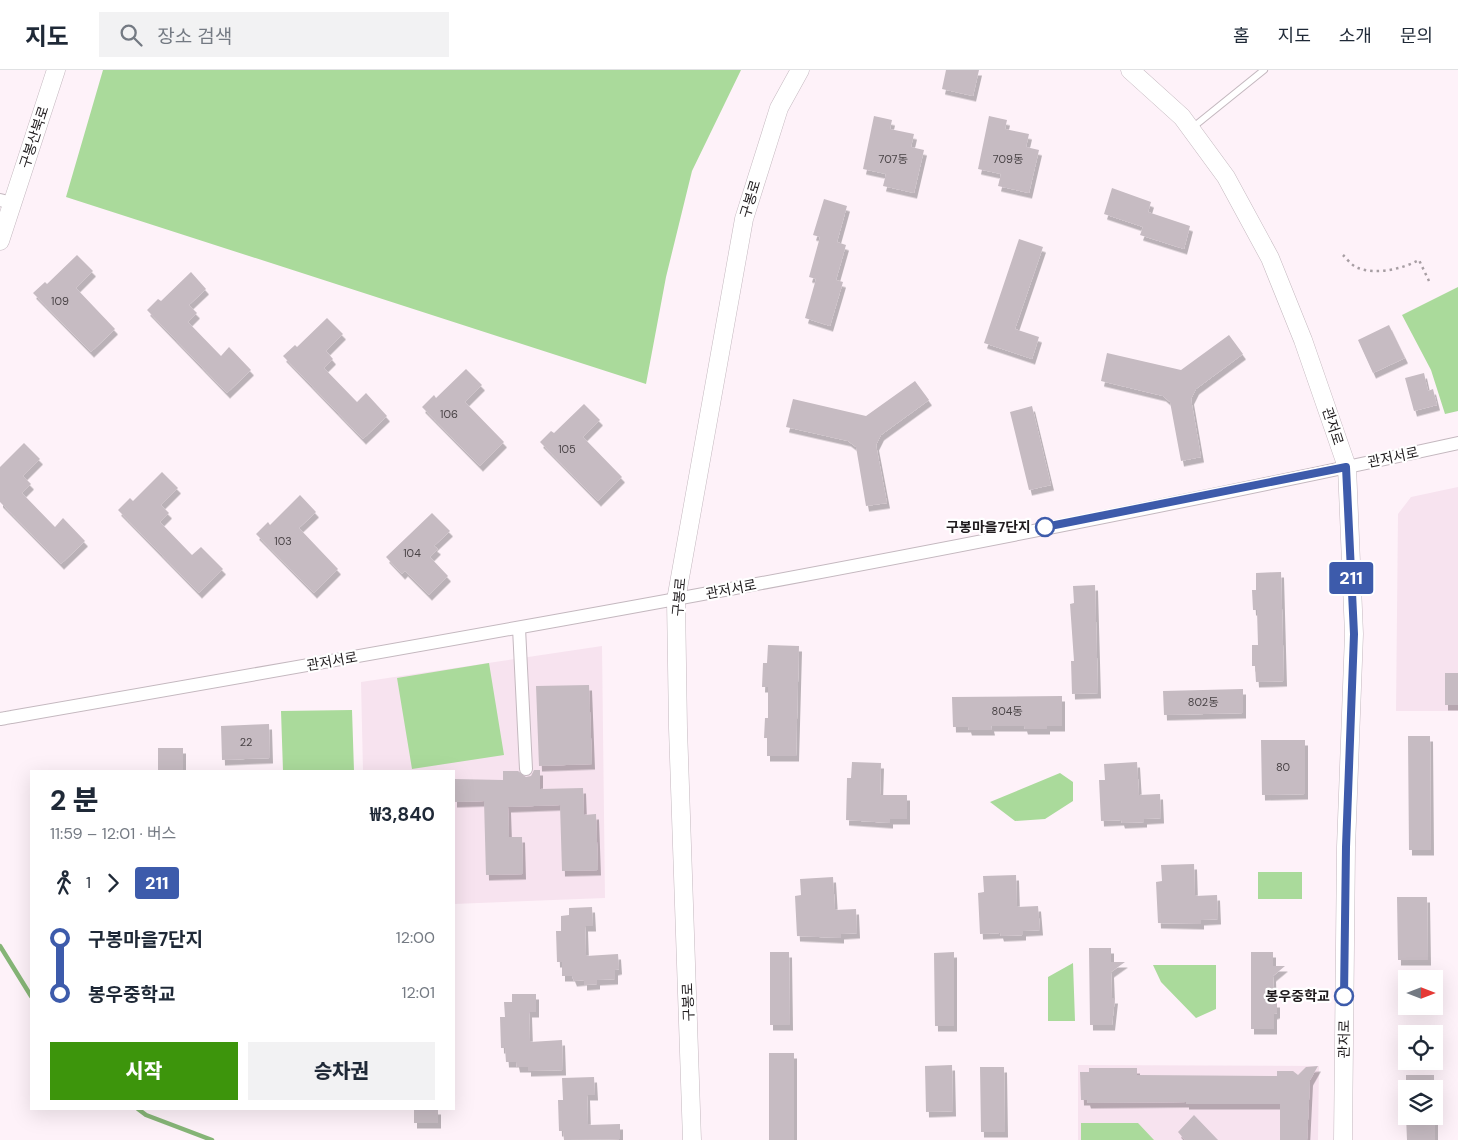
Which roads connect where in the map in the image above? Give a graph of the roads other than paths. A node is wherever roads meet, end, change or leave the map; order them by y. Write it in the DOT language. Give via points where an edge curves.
graph roads {
  1 [pos="56,70"];
  2 [pos="800,70"];
  3 [pos="1130,70"];
  4 [pos="1264,70"];
  5 [pos="1192,128"];
  6 [pos="6,201"];
  7 [pos="0,241"];
  8 [pos="1458,443"];
  9 [pos="1346,467"];
  10 [pos="676,600"];
  11 [pos="519,628"];
  12 [pos="0,719"];
  13 [pos="526,769"];
  14 [pos="692,1140"];
  15 [pos="1342,1140"];
  1 -- 6 [label="street, 구봉산북로"];
  2 -- 10 [label="street, 구봉로" via="779,108 744,219"];
  3 -- 5 [label="street, 관저로"];
  4 -- 5 [label="lane"];
  5 -- 9 [label="street, 관저로" via="1226,177 1270,258 1303,340"];
  6 -- 7 [label="street, 구봉산북로"];
  8 -- 9 [label="street, 관저서로"];
  9 -- 10 [label="street, 관저서로"];
  9 -- 15 [label="street, 관저로" via="1354,634 1346,847"];
  10 -- 11 [label="street, 관저서로"];
  10 -- 14 [label="street, 구봉로"];
  11 -- 12 [label="street, 관저서로"];
  11 -- 13 [label="street"];
}
